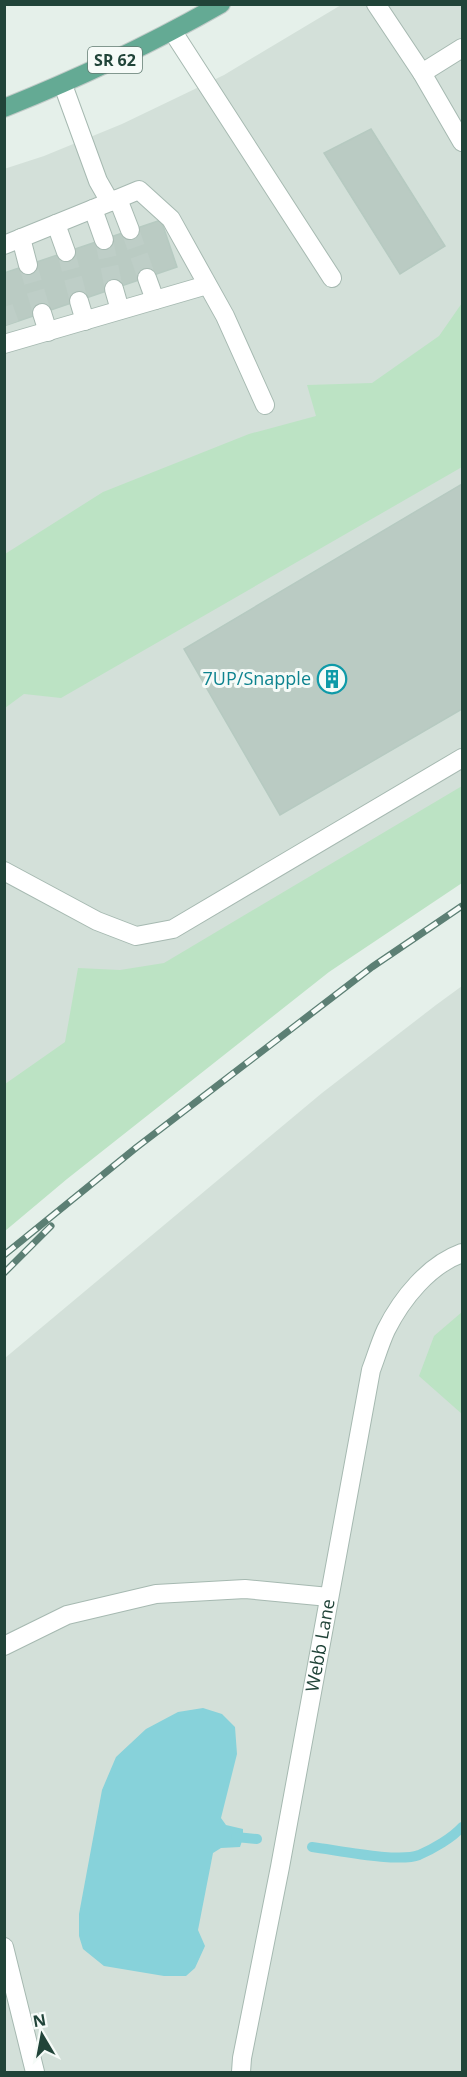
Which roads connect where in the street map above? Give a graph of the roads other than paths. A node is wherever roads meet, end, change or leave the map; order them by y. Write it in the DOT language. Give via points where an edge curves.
graph roads {
  1 [pos="221,4"];
  2 [pos="376,4"];
  3 [pos="173,32"];
  4 [pos="462,48"];
  5 [pos="422,73"];
  6 [pos="63,85"];
  7 [pos="4,108"];
  8 [pos="462,142"];
  9 [pos="107,203"];
  10 [pos="56,224"];
  11 [pos="130,230"];
  12 [pos="104,240"];
  13 [pos="13,242"];
  14 [pos="66,252"];
  15 [pos="28,265"];
  16 [pos="147,278"];
  17 [pos="332,278"];
  18 [pos="207,285"];
  19 [pos="114,289"];
  20 [pos="79,300"];
  21 [pos="155,300"];
  22 [pos="120,310"];
  23 [pos="42,313"];
  24 [pos="85,321"];
  25 [pos="48,332"];
  26 [pos="10,336"];
  27 [pos="265,405"];
  28 [pos="462,758"];
  29 [pos="4,871"];
  30 [pos="462,1253"];
  31 [pos="329,1597"];
  32 [pos="4,1646"];
  33 [pos="4,1947"];
  34 [pos="35,2073"];
  35 [pos="241,2073"];
  1 -- 3 [label="main road, SR 62"];
  2 -- 5 [label="lane"];
  3 -- 6 [label="main road, SR 62"];
  3 -- 17 [label="lane"];
  4 -- 5 [label="lane"];
  5 -- 8 [label="lane"];
  6 -- 7 [label="main road, SR 62"];
  6 -- 9 [label="lane"];
  9 -- 10 [label="lane"];
  9 -- 11 [label="lane"];
  9 -- 12 [label="lane"];
  9 -- 18 [label="lane" via="139,190 171,219"];
  10 -- 13 [label="lane"];
  10 -- 14 [label="lane"];
  13 -- 15 [label="lane"];
  16 -- 21 [label="lane"];
  18 -- 21 [label="lane"];
  18 -- 27 [label="lane"];
  19 -- 22 [label="lane"];
  20 -- 24 [label="lane"];
  21 -- 22 [label="lane"];
  22 -- 24 [label="lane"];
  23 -- 25 [label="lane"];
  24 -- 25 [label="lane"];
  25 -- 26 [label="lane"];
  28 -- 29 [label="lane" via="173,929 136,936 97,921"];
  30 -- 31 [label="lane, Webb Lane" via="425,1276 386,1330 371,1370"];
  31 -- 32 [label="lane" via="245,1589 156,1594 67,1615"];
  31 -- 35 [label="lane, Webb Lane"];
  33 -- 34 [label="lane"];
}
